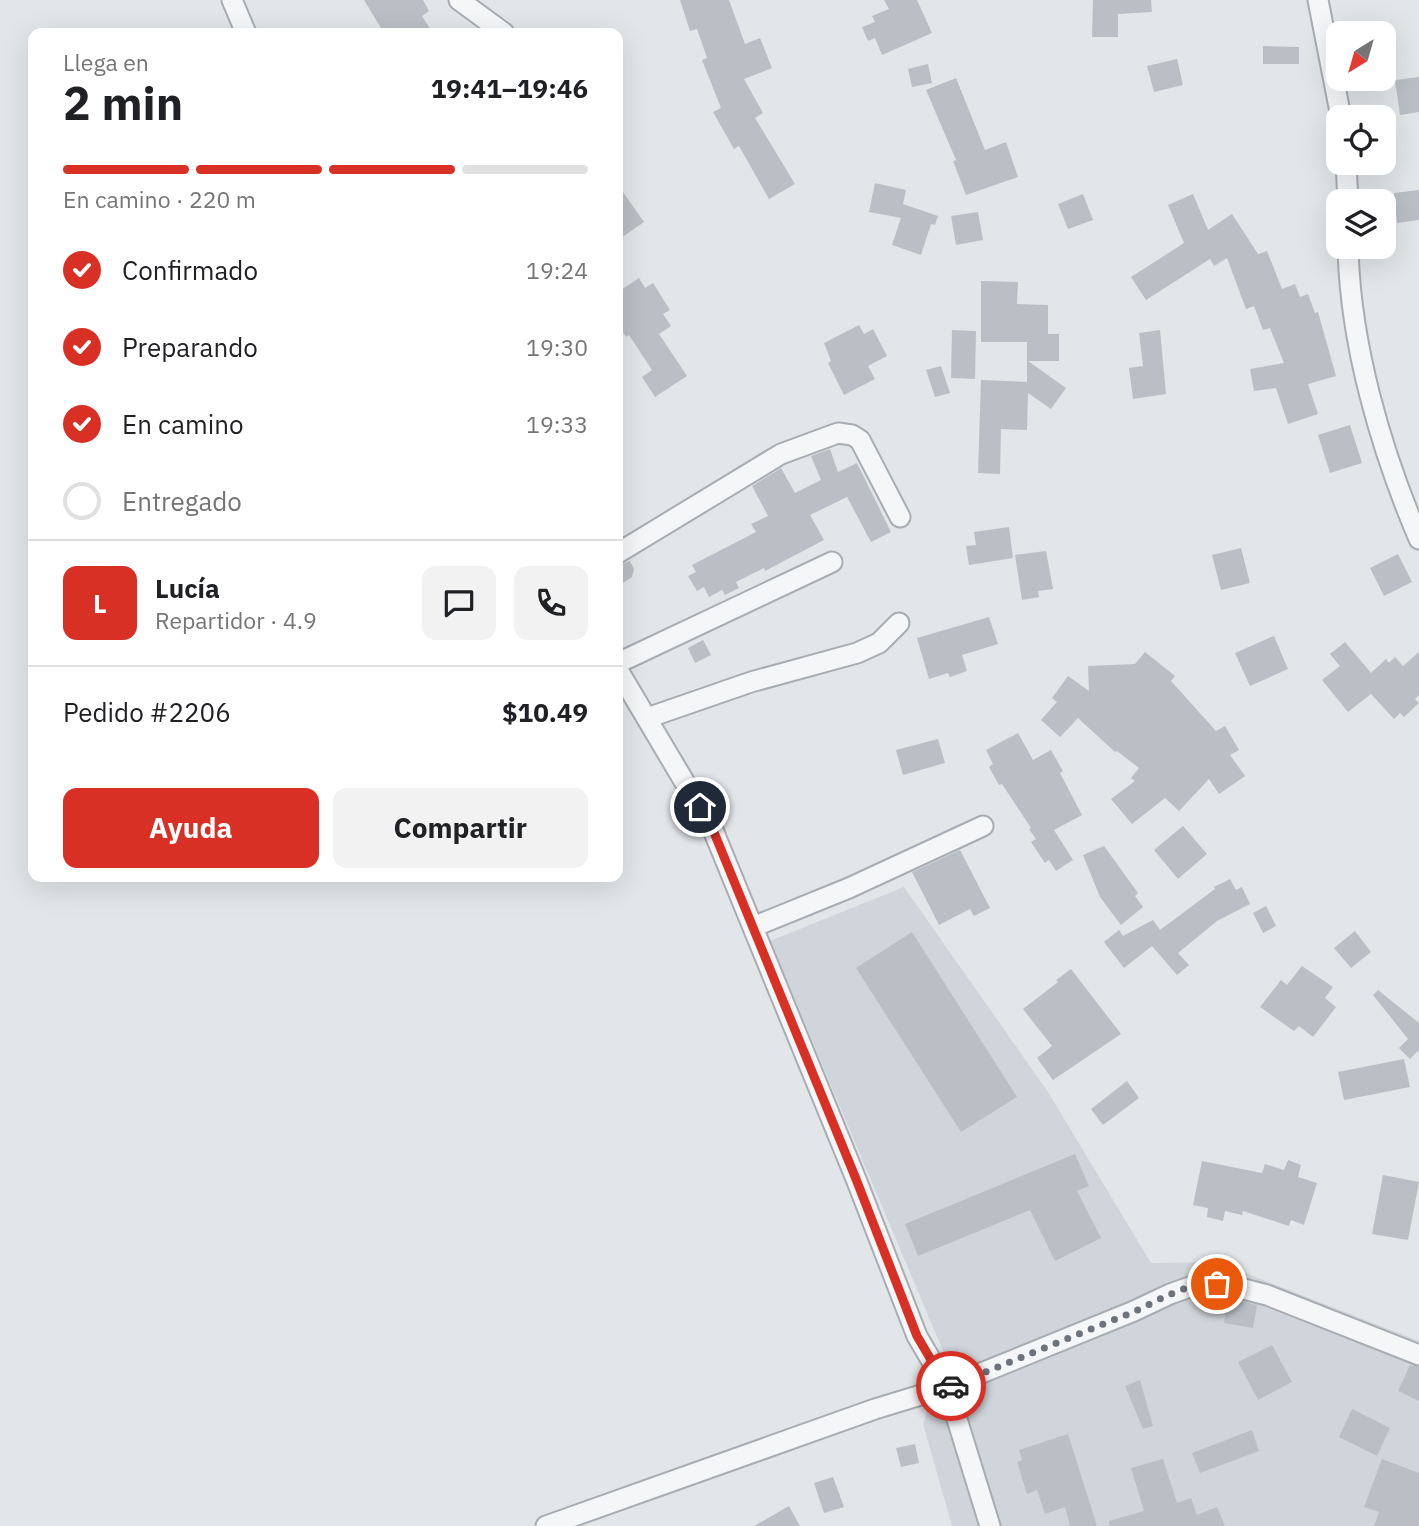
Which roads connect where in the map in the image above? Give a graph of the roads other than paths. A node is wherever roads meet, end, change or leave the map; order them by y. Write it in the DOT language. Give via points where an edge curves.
graph roads {
  1 [pos="232,0"];
  2 [pos="459,0"];
  3 [pos="1318,0"];
  4 [pos="245,28"];
  5 [pos="497,28"];
  6 [pos="1339,105"];
  7 [pos="1348,259"];
  8 [pos="900,517"];
  9 [pos="1419,539"];
  10 [pos="623,550"];
  11 [pos="832,562"];
  12 [pos="899,623"];
  13 [pos="623,661"];
  14 [pos="623,678"];
  15 [pos="647,718"];
  16 [pos="983,827"];
  17 [pos="753,927"];
  18 [pos="1419,1354"];
  19 [pos="947,1387"];
  20 [pos="546,1526"];
  21 [pos="990,1526"];
  1 -- 4 [label="street"];
  2 -- 5 [label="street"];
  3 -- 6 [label="street"];
  7 -- 9 [label="street" via="1361,355 1385,446"];
  8 -- 10 [label="street" via="860,440 838,433 781,454"];
  11 -- 13 [label="street"];
  12 -- 15 [label="street" via="879,643 856,653"];
  14 -- 15 [label="street"];
  15 -- 17 [label="street" via="713,830"];
  16 -- 17 [label="street"];
  17 -- 19 [label="street" via="917,1336"];
  18 -- 19 [label="street" via="1267,1294 1201,1283"];
  19 -- 20 [label="street"];
  19 -- 21 [label="street"];
}
